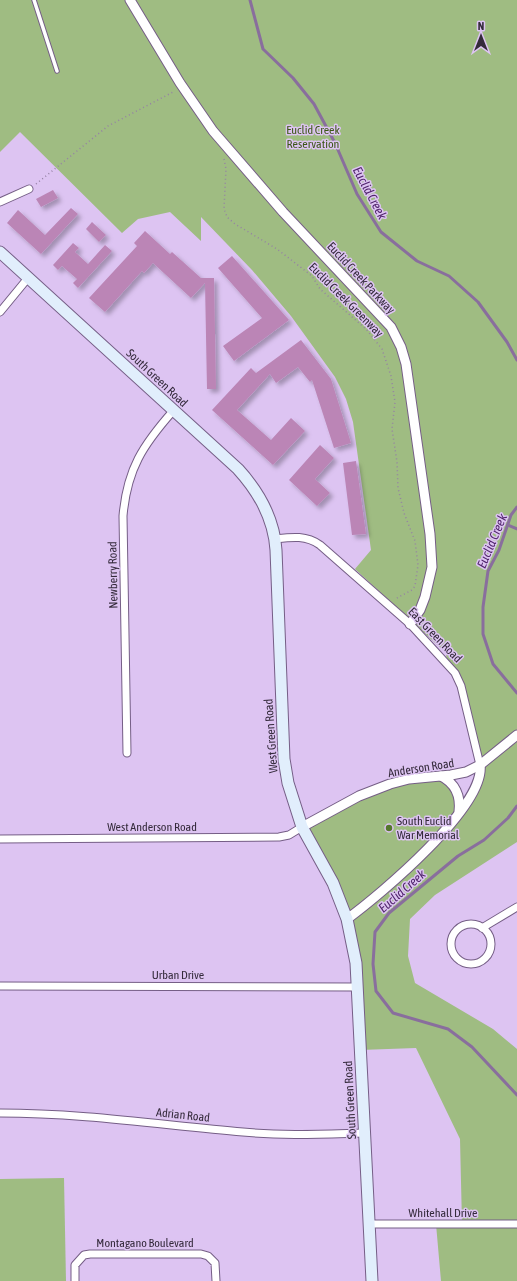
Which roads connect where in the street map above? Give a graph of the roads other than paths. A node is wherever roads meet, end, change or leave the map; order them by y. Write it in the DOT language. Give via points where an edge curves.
graph roads {
  1 [pos="34,0"];
  2 [pos="130,0"];
  3 [pos="57,71"];
  4 [pos="29,189"];
  5 [pos="0,202"];
  6 [pos="0,252"];
  7 [pos="28,278"];
  8 [pos="0,312"];
  9 [pos="173,411"];
  10 [pos="275,539"];
  11 [pos="410,624"];
  12 [pos="517,735"];
  13 [pos="127,753"];
  14 [pos="480,765"];
  15 [pos="441,776"];
  16 [pos="459,814"];
  17 [pos="302,827"];
  18 [pos="0,839"];
  19 [pos="517,908"];
  20 [pos="347,919"];
  21 [pos="482,928"];
  22 [pos="0,986"];
  23 [pos="357,987"];
  24 [pos="0,1113"];
  25 [pos="364,1133"];
  26 [pos="369,1224"];
  27 [pos="517,1224"];
  28 [pos="75,1281"];
  29 [pos="216,1281"];
  30 [pos="372,1281"];
  1 -- 3 [label="lane"];
  2 -- 11 [label="street, Euclid Creek Parkway" via="180,83 213,131 283,212 391,327 401,347 408,379 430,534 432,567 425,598"];
  4 -- 5 [label="street"];
  6 -- 7 [label="main road, South Green Road"];
  7 -- 8 [label="street"];
  7 -- 9 [label="main road, South Green Road"];
  9 -- 10 [label="main road, South Green Road" via="248,480 264,506 274,529"];
  9 -- 13 [label="street, Newberry Road" via="138,456 131,471 124,500"];
  10 -- 11 [label="street, East Green Road" via="302,537 314,541"];
  10 -- 17 [label="main road, West Green Road" via="284,759 288,783"];
  11 -- 14 [label="street, East Green Road" via="455,673 461,686"];
  12 -- 14 [label="street, Anderson Road"];
  14 -- 15 [label="street, Anderson Road" via="459,774"];
  14 -- 16 [label="street, East Green Road" via="480,776"];
  15 -- 16 [label="street" via="453,784 459,802"];
  15 -- 17 [label="street, Anderson Road" via="409,779 377,788"];
  16 -- 20 [label="street, East Green Road" via="436,840 376,897"];
  17 -- 18 [label="street, West Anderson Road" via="289,835 279,837"];
  17 -- 20 [label="main road, West Green Road" via="332,883"];
  19 -- 21 [label="street"];
  20 -- 23 [label="main road, South Green Road" via="356,963"];
  21 -- 21 [label="street" via="466,925 455,933 452,949 459,960 472,964 481,962 488,956 492,943 489,934"];
  22 -- 23 [label="street, Urban Drive"];
  23 -- 25 [label="main road, South Green Road"];
  24 -- 25 [label="street, Adrian Road" via="110,1118 269,1134"];
  25 -- 26 [label="main road, South Green Road"];
  26 -- 27 [label="street, Whitehall Drive"];
  26 -- 30 [label="main road, South Green Road"];
  28 -- 29 [label="street, Montagano Boulevard" via="75,1265 84,1255 90,1254 201,1254 208,1256 215,1263"];
}
